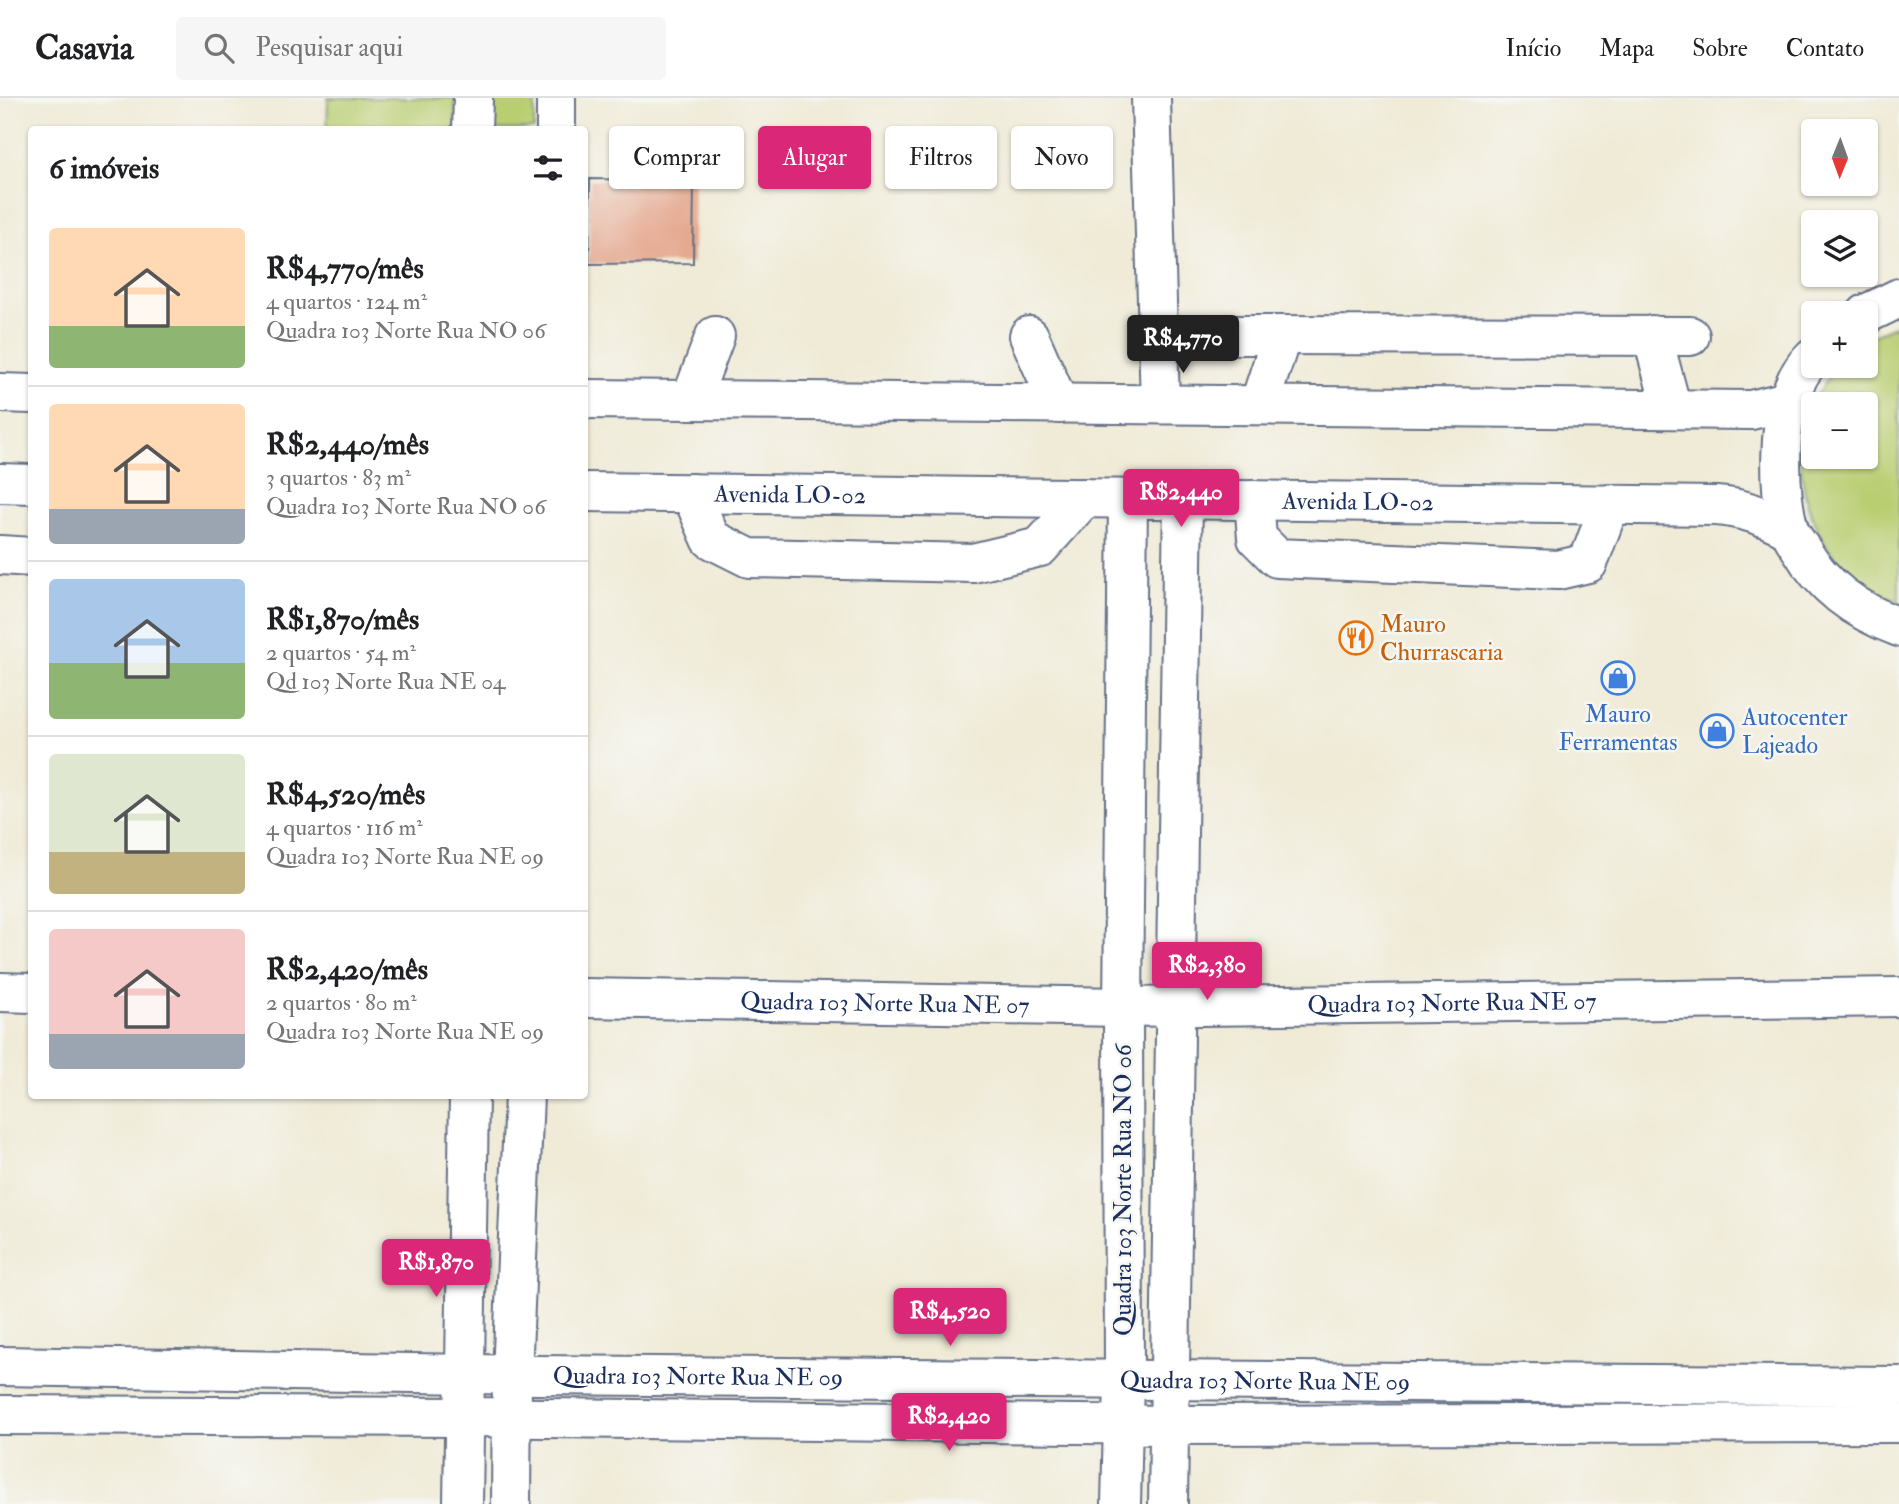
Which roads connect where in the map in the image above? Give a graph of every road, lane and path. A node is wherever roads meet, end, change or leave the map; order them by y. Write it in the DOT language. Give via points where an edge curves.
graph roads {
  1 [pos="473,98"];
  2 [pos="556,98"];
  3 [pos="1152,98"];
  4 [pos="472,126"];
  5 [pos="556,126"];
  6 [pos="1238,335"];
  7 [pos="1282,335"];
  8 [pos="1652,335"];
  9 [pos="715,336"];
  10 [pos="1029,336"];
  11 [pos="1690,336"];
  12 [pos="1801,374"];
  13 [pos="0,393"];
  14 [pos="28,394"];
  15 [pos="588,399"];
  16 [pos="691,400"];
  17 [pos="1788,401"];
  18 [pos="1059,404"];
  19 [pos="1160,404"];
  20 [pos="1259,405"];
  21 [pos="1672,410"];
  22 [pos="0,483"];
  23 [pos="28,484"];
  24 [pos="588,492"];
  25 [pos="691,493"];
  26 [pos="1084,498"];
  27 [pos="1128,499"];
  28 [pos="1183,499"];
  29 [pos="1254,500"];
  30 [pos="1610,504"];
  31 [pos="1788,528"];
  32 [pos="0,555"];
  33 [pos="28,557"];
  34 [pos="1899,626"];
  35 [pos="0,992"];
  36 [pos="28,993"];
  37 [pos="1899,997"];
  38 [pos="588,998"];
  39 [pos="1177,1006"];
  40 [pos="1123,1007"];
  41 [pos="469,1099"];
  42 [pos="524,1099"];
  43 [pos="0,1366"];
  44 [pos="465,1374"];
  45 [pos="512,1374"];
  46 [pos="1124,1379"];
  47 [pos="1169,1380"];
  48 [pos="1899,1386"];
  49 [pos="0,1415"];
  50 [pos="464,1417"];
  51 [pos="513,1419"];
  52 [pos="1899,1423"];
  53 [pos="1122,1425"];
  54 [pos="1169,1425"];
  55 [pos="463,1504"];
  56 [pos="511,1504"];
  57 [pos="1121,1504"];
  58 [pos="1168,1504"];
  1 -- 4 [label="street"];
  2 -- 5 [label="street"];
  3 -- 19 [label="street"];
  6 -- 7 [label="street"];
  7 -- 8 [label="street"];
  7 -- 20 [label="street"];
  8 -- 11 [label="street"];
  8 -- 21 [label="street"];
  9 -- 16 [label="street"];
  10 -- 18 [label="street"];
  12 -- 17 [label="street"];
  13 -- 14 [label="street"];
  15 -- 16 [label="street"];
  16 -- 18 [label="street"];
  17 -- 21 [label="street" via="1751,410"];
  17 -- 31 [label="street" via="1781,456"];
  18 -- 19 [label="street"];
  19 -- 20 [label="street"];
  20 -- 21 [label="street"];
  22 -- 23 [label="street"];
  24 -- 25 [label="street, Avenida LO-02"];
  25 -- 26 [label="street, Avenida LO-02"];
  25 -- 26 [label="street" via="711,539 749,558 973,563 1040,547"];
  26 -- 27 [label="street, Avenida LO-02"];
  27 -- 28 [label="street, Avenida LO-02"];
  27 -- 40 [label="street, Quadra 103 Norte Rua NO 06"];
  28 -- 29 [label="street, Avenida LO-02"];
  28 -- 39 [label="street, Quadra 103 Norte Rua NO 06"];
  29 -- 30 [label="street, Avenida LO-02"];
  29 -- 30 [label="street" via="1257,538 1277,558 1558,570 1588,563"];
  30 -- 31 [label="street, Avenida LO-02" via="1734,507"];
  31 -- 34 [label="street" via="1811,566 1841,597 1874,618"];
  32 -- 33 [label="street"];
  35 -- 36 [label="street"];
  37 -- 39 [label="street, Quadra 103 Norte Rua NE 07"];
  38 -- 40 [label="street, Quadra 103 Norte Rua NE 07"];
  39 -- 40 [label="street, Quadra 103 Norte Rua NE 07"];
  39 -- 47 [label="street, Quadra 103 Norte Rua NO 06"];
  40 -- 46 [label="street, Quadra 103 Norte Rua NO 06"];
  41 -- 44 [label="street"];
  42 -- 45 [label="street"];
  43 -- 44 [label="street, Quadra 103 Norte Rua NE 09"];
  44 -- 45 [label="street, Quadra 103 Norte Rua NE 09"];
  44 -- 50 [label="street"];
  45 -- 46 [label="street, Quadra 103 Norte Rua NE 09"];
  45 -- 51 [label="street"];
  46 -- 47 [label="street, Quadra 103 Norte Rua NE 09"];
  46 -- 53 [label="street, Quadra 103 Norte Rua NO 06"];
  47 -- 48 [label="street, Quadra 103 Norte Rua NE 09"];
  47 -- 54 [label="street, Quadra 103 Norte Rua NO 06"];
  49 -- 50 [label="street, Quadra 103 Norte Rua NE 09"];
  50 -- 51 [label="street, Quadra 103 Norte Rua NE 09"];
  50 -- 55 [label="street"];
  51 -- 53 [label="street, Quadra 103 Norte Rua NE 09"];
  51 -- 56 [label="street"];
  52 -- 54 [label="street, Quadra 103 Norte Rua NE 09"];
  53 -- 54 [label="street, Quadra 103 Norte Rua NE 09"];
  53 -- 57 [label="street, Quadra 103 Norte Rua NO 06"];
  54 -- 58 [label="street, Quadra 103 Norte Rua NO 06"];
}
